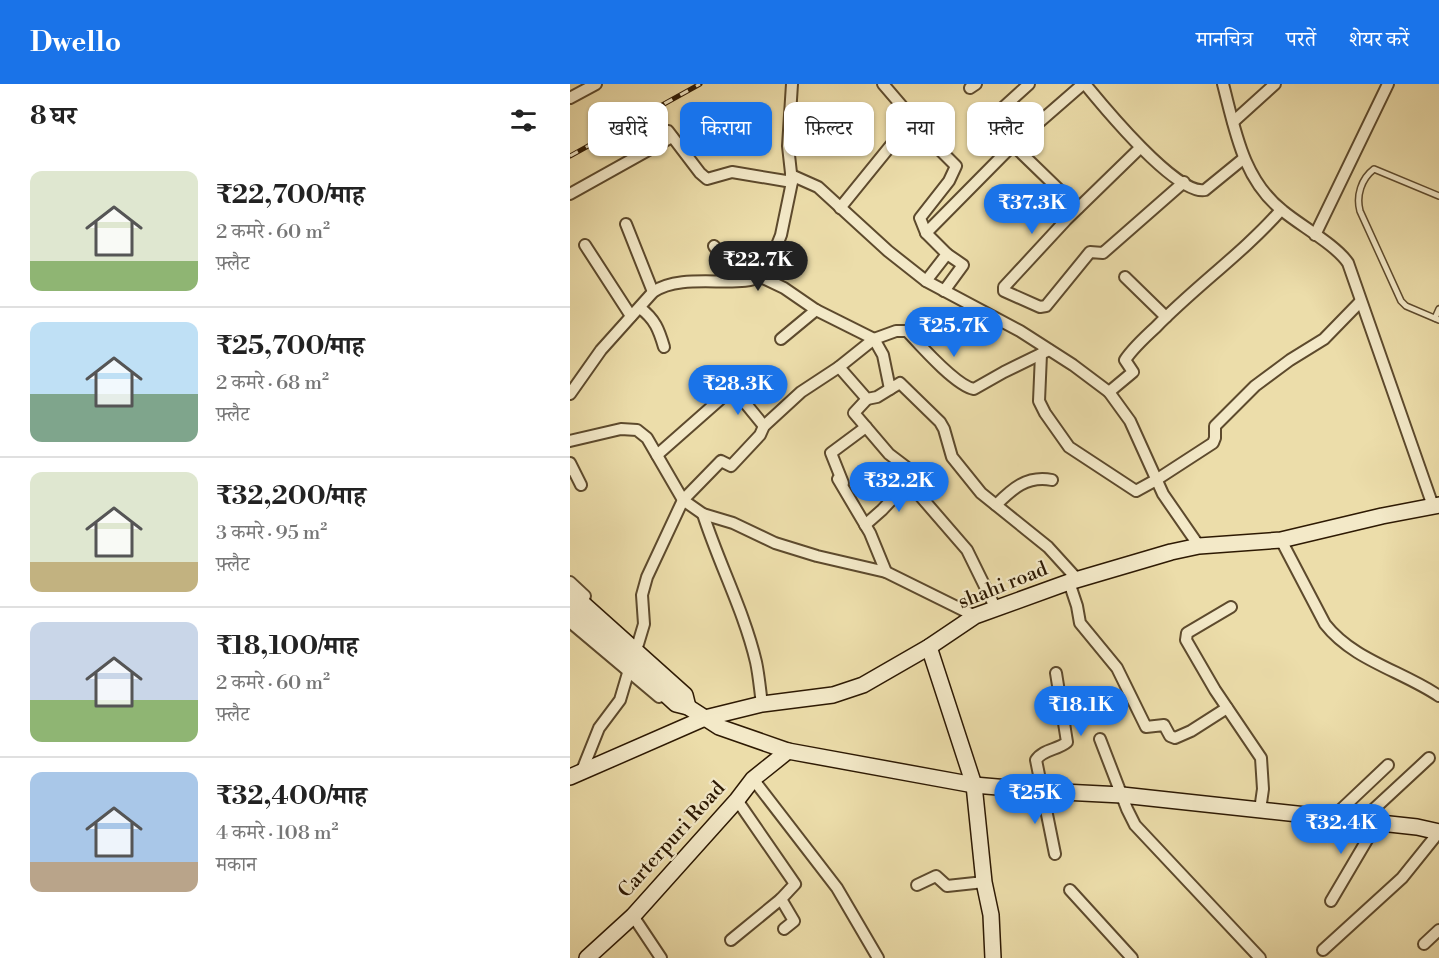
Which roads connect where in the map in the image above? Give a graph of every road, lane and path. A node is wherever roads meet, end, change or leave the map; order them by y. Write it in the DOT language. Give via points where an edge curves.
graph roads {
  1 [pos="596,84"];
  2 [pos="792,84"];
  3 [pos="883,84"];
  4 [pos="1029,84"];
  5 [pos="1084,84"];
  6 [pos="1223,84"];
  7 [pos="1275,84"];
  8 [pos="1388,84"];
  9 [pos="570,98"];
  10 [pos="898,102"];
  11 [pos="1009,102"];
  12 [pos="1044,118"];
  13 [pos="1233,122"];
  14 [pos="1140,148"];
  15 [pos="886,151"];
  16 [pos="946,156"];
  17 [pos="1002,156"];
  18 [pos="1024,156"];
  19 [pos="1244,159"];
  20 [pos="791,179"];
  21 [pos="1184,182"];
  22 [pos="570,194"];
  23 [pos="1439,196"];
  24 [pos="840,208"];
  25 [pos="1078,208"];
  26 [pos="1281,210"];
  27 [pos="626,224"];
  28 [pos="926,232"];
  29 [pos="1315,236"];
  30 [pos="585,244"];
  31 [pos="714,246"];
  32 [pos="947,254"];
  33 [pos="1125,277"];
  34 [pos="761,278"];
  35 [pos="740,280"];
  36 [pos="926,281"];
  37 [pos="944,291"];
  38 [pos="653,292"];
  39 [pos="1360,302"];
  40 [pos="1439,309"];
  41 [pos="816,310"];
  42 [pos="635,312"];
  43 [pos="1166,317"];
  44 [pos="1437,319"];
  45 [pos="781,339"];
  46 [pos="874,339"];
  47 [pos="664,347"];
  48 [pos="1045,352"];
  49 [pos="839,367"];
  50 [pos="572,386"];
  51 [pos="890,389"];
  52 [pos="1109,392"];
  53 [pos="867,399"];
  54 [pos="764,426"];
  55 [pos="866,427"];
  56 [pos="570,441"];
  57 [pos="657,455"];
  58 [pos="570,464"];
  59 [pos="1052,480"];
  60 [pos="1156,480"];
  61 [pos="909,483"];
  62 [pos="581,485"];
  63 [pos="683,500"];
  64 [pos="996,505"];
  65 [pos="1436,505"];
  66 [pos="703,514"];
  67 [pos="865,525"];
  68 [pos="1281,540"];
  69 [pos="1199,546"];
  70 [pos="886,572"];
  71 [pos="1073,581"];
  72 [pos="570,582"];
  73 [pos="570,592"];
  74 [pos="1231,607"];
  75 [pos="570,608"];
  76 [pos="996,609"];
  77 [pos="975,616"];
  78 [pos="570,622"];
  79 [pos="638,644"];
  80 [pos="929,647"];
  81 [pos="628,673"];
  82 [pos="1056,673"];
  83 [pos="663,683"];
  84 [pos="1439,696"];
  85 [pos="683,702"];
  86 [pos="762,704"];
  87 [pos="1227,708"];
  88 [pos="705,718"];
  89 [pos="1100,739"];
  90 [pos="788,751"];
  91 [pos="1429,758"];
  92 [pos="1388,765"];
  93 [pos="575,775"];
  94 [pos="753,779"];
  95 [pos="974,785"];
  96 [pos="1042,791"];
  97 [pos="1122,795"];
  98 [pos="737,800"];
  99 [pos="1260,810"];
  100 [pos="1332,818"];
  101 [pos="1369,822"];
  102 [pos="1439,832"];
  103 [pos="1055,854"];
  104 [pos="984,882"];
  105 [pos="917,885"];
  106 [pos="1070,890"];
  107 [pos="782,899"];
  108 [pos="1331,901"];
  109 [pos="633,916"];
  110 [pos="784,929"];
  111 [pos="1439,930"];
  112 [pos="731,940"];
  113 [pos="1424,944"];
  114 [pos="1323,950"];
  115 [pos="587,958"];
  116 [pos="661,958"];
  117 [pos="878,958"];
  118 [pos="993,958"];
  119 [pos="1132,958"];
  120 [pos="1260,958"];
  1 -- 9 [label="street"];
  2 -- 20 [label="street" via="788,146"];
  3 -- 10 [label="street"];
  4 -- 11 [label="street"];
  5 -- 12 [label="street"];
  5 -- 14 [label="street"];
  6 -- 13 [label="street"];
  7 -- 13 [label="street"];
  8 -- 29 [label="street"];
  13 -- 19 [label="street"];
  14 -- 21 [label="street"];
  14 -- 25 [label="street"];
  15 -- 24 [label="street"];
  16 -- 28 [label="street" via="956,166 920,218"];
  17 -- 28 [label="street"];
  18 -- 25 [label="street"];
  19 -- 21 [label="street" via="1203,191"];
  19 -- 26 [label="street" via="1260,187"];
  20 -- 22 [label="street" via="743,172 707,179 670,134"];
  20 -- 24 [label="street" via="818,187"];
  20 -- 34 [label="street" via="781,235"];
  21 -- 25 [label="street" via="1102,253 1090,252 1046,306 1004,291"];
  23 -- 44 [label="lane" via="1374,169 1357,197 1401,301"];
  24 -- 36 [label="street"];
  26 -- 29 [label="street"];
  26 -- 43 [label="street"];
  27 -- 38 [label="street"];
  28 -- 32 [label="street"];
  29 -- 39 [label="street" via="1345,258"];
  30 -- 42 [label="street"];
  31 -- 35 [label="street"];
  32 -- 36 [label="street"];
  32 -- 37 [label="street" via="963,265"];
  33 -- 43 [label="street"];
  34 -- 35 [label="street"];
  34 -- 41 [label="street"];
  35 -- 38 [label="street" via="671,283"];
  36 -- 37 [label="street"];
  37 -- 48 [label="street" via="1020,331"];
  38 -- 42 [label="street"];
  39 -- 60 [label="street" via="1324,339 1240,399 1215,426 1213,443"];
  39 -- 65 [label="street"];
  40 -- 44 [label="lane"];
  41 -- 45 [label="street"];
  41 -- 46 [label="street"];
  42 -- 47 [label="street" via="656,322"];
  42 -- 50 [label="street"];
  43 -- 52 [label="street" via="1126,358 1133,372"];
  46 -- 48 [label="street" via="907,331 963,385 974,389"];
  46 -- 49 [label="street"];
  46 -- 51 [label="street" via="883,355"];
  48 -- 52 [label="street" via="1081,370"];
  48 -- 60 [label="street" via="1039,401 1067,445 1134,490"];
  49 -- 53 [label="street"];
  49 -- 54 [label="street" via="801,392"];
  51 -- 53 [label="street"];
  51 -- 64 [label="street" via="900,383 932,413 944,429 955,462"];
  52 -- 60 [label="street" via="1130,421"];
  53 -- 55 [label="street" via="854,413"];
  54 -- 57 [label="street" via="734,388"];
  54 -- 63 [label="street" via="731,465 721,461"];
  55 -- 61 [label="street" via="888,454 914,473"];
  55 -- 67 [label="street" via="831,453 844,482 840,482"];
  56 -- 57 [label="street" via="621,429 637,430"];
  57 -- 63 [label="street"];
  58 -- 62 [label="street"];
  59 -- 64 [label="street" via="1040,478 1021,484"];
  60 -- 69 [label="street"];
  61 -- 67 [label="street"];
  61 -- 76 [label="street" via="967,550"];
  63 -- 66 [label="street"];
  63 -- 79 [label="street" via="643,586 644,624"];
  64 -- 71 [label="street" via="1048,547"];
  65 -- 68 [label="main road, shahi road"];
  66 -- 70 [label="street" via="775,543"];
  66 -- 86 [label="street" via="747,632"];
  67 -- 70 [label="street"];
  68 -- 69 [label="main road, shahi road"];
  68 -- 84 [label="street" via="1334,635 1345,645"];
  69 -- 71 [label="main road, shahi road"];
  70 -- 77 [label="street"];
  71 -- 76 [label="main road, shahi road"];
  71 -- 87 [label="street" via="1080,623 1117,668 1146,727 1164,725 1175,738"];
  72 -- 79 [label="street"];
  73 -- 83 [label="main road"];
  74 -- 87 [label="street" via="1186,636"];
  75 -- 83 [label="main road"];
  76 -- 77 [label="main road, shahi road"];
  77 -- 80 [label="main road, shahi road"];
  78 -- 81 [label="street"];
  79 -- 85 [label="street" via="683,687"];
  80 -- 86 [label="main road, shahi road" via="878,678 847,691"];
  80 -- 95 [label="main road"];
  81 -- 85 [label="street" via="660,698"];
  81 -- 93 [label="street" via="620,699 599,728"];
  82 -- 96 [label="street" via="1067,740 1038,757"];
  83 -- 85 [label="main road"];
  85 -- 88 [label="main road"];
  86 -- 88 [label="main road, shahi road"];
  87 -- 99 [label="street" via="1261,758"];
  88 -- 90 [label="main road"];
  88 -- 93 [label="main road, shahi road"];
  89 -- 97 [label="street"];
  90 -- 94 [label="main road, Carterpuri Road"];
  90 -- 95 [label="main road"];
  91 -- 101 [label="street"];
  92 -- 100 [label="street"];
  94 -- 98 [label="main road, Carterpuri Road"];
  94 -- 117 [label="street" via="837,888"];
  95 -- 96 [label="main road"];
  95 -- 104 [label="main road"];
  96 -- 97 [label="main road"];
  96 -- 103 [label="street"];
  97 -- 99 [label="main road"];
  97 -- 120 [label="street" via="1135,825"];
  98 -- 107 [label="street" via="794,882"];
  98 -- 109 [label="main road, Carterpuri Road"];
  99 -- 100 [label="main road"];
  100 -- 101 [label="main road"];
  101 -- 102 [label="main road"];
  101 -- 108 [label="street"];
  102 -- 114 [label="street" via="1402,878"];
  104 -- 105 [label="street" via="947,886 936,876"];
  104 -- 118 [label="main road" via="991,915"];
  106 -- 119 [label="street"];
  107 -- 110 [label="street" via="794,921"];
  107 -- 112 [label="street"];
  109 -- 115 [label="main road, Carterpuri Road"];
  109 -- 116 [label="street"];
  111 -- 113 [label="street"];
}
